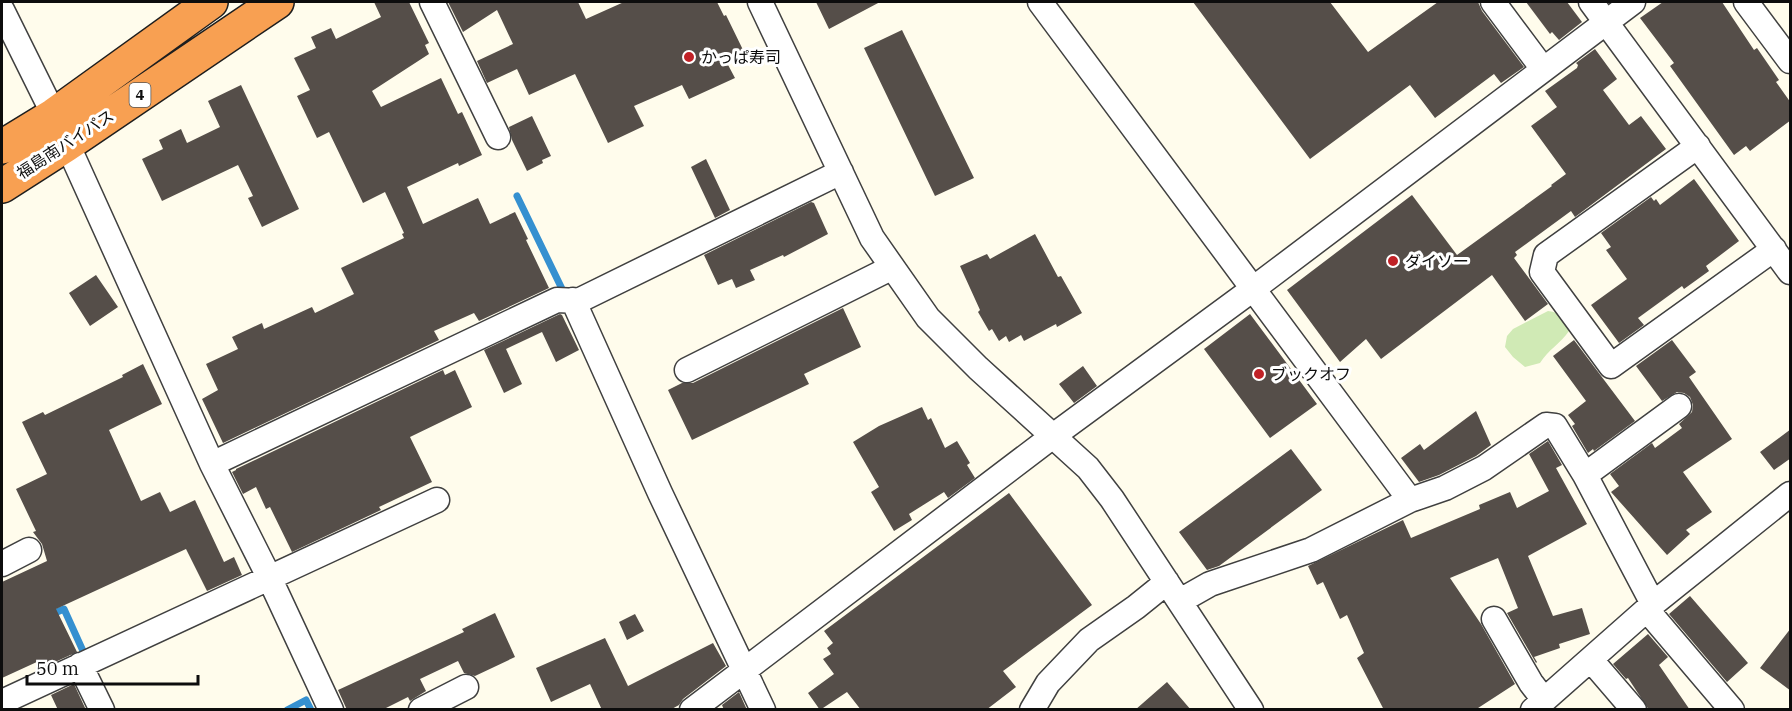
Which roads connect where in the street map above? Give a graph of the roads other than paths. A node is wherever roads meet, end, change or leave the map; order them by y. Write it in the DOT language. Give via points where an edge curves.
graph roads {
  1 [pos="15,2"];
  2 [pos="211,2"];
  3 [pos="277,2"];
  4 [pos="432,2"];
  5 [pos="760,2"];
  6 [pos="1040,2"];
  7 [pos="1493,2"];
  8 [pos="1591,2"];
  9 [pos="1633,2"];
  10 [pos="1746,2"];
  11 [pos="2,3"];
  12 [pos="2,10"];
  13 [pos="1606,21"];
  14 [pos="1791,61"];
  15 [pos="1543,69"];
  16 [pos="54,115"];
  17 [pos="498,137"];
  18 [pos="66,145"];
  19 [pos="1698,146"];
  20 [pos="2,147"];
  21 [pos="841,172"];
  22 [pos="2,186"];
  23 [pos="1774,249"];
  24 [pos="891,268"];
  25 [pos="1791,272"];
  26 [pos="1253,289"];
  27 [pos="573,300"];
  28 [pos="687,370"];
  29 [pos="1679,406"];
  30 [pos="1053,436"];
  31 [pos="212,464"];
  32 [pos="1585,475"];
  33 [pos="1791,494"];
  34 [pos="437,500"];
  35 [pos="1410,500"];
  36 [pos="29,550"];
  37 [pos="2,564"];
  38 [pos="269,577"];
  39 [pos="1174,592"];
  40 [pos="1650,607"];
  41 [pos="1494,619"];
  42 [pos="1591,660"];
  43 [pos="80,665"];
  44 [pos="745,669"];
  45 [pos="466,687"];
  46 [pos="2,702"];
  47 [pos="1538,705"];
  48 [pos="102,710"];
  49 [pos="332,710"];
  50 [pos="422,710"];
  51 [pos="692,710"];
  52 [pos="763,710"];
  53 [pos="1032,710"];
  54 [pos="1251,710"];
  55 [pos="1634,710"];
  56 [pos="1732,710"];
  1 -- 11 [label="street"];
  2 -- 16 [label="highway, 福島南バイパス / 4"];
  3 -- 18 [label="highway, 福島南バイパス / 4"];
  4 -- 17 [label="street"];
  5 -- 21 [label="street"];
  6 -- 26 [label="street"];
  7 -- 15 [label="street"];
  8 -- 13 [label="street"];
  9 -- 13 [label="street"];
  10 -- 14 [label="street"];
  12 -- 16 [label="street"];
  13 -- 15 [label="street"];
  13 -- 19 [label="street"];
  15 -- 26 [label="street"];
  16 -- 18 [label="street"];
  16 -- 20 [label="highway, 福島南バイパス / 4"];
  18 -- 22 [label="highway, 福島南バイパス / 4"];
  18 -- 31 [label="street"];
  19 -- 23 [label="street"];
  19 -- 23 [label="street" via="1546,255 1542,272 1611,366"];
  21 -- 24 [label="street"];
  21 -- 27 [label="street" via="578,301"];
  23 -- 25 [label="street"];
  24 -- 28 [label="street"];
  24 -- 30 [label="street" via="928,318"];
  26 -- 30 [label="street"];
  26 -- 35 [label="street"];
  27 -- 31 [label="street" via="557,300"];
  27 -- 44 [label="street"];
  29 -- 32 [label="street"];
  30 -- 39 [label="street" via="1112,499"];
  30 -- 44 [label="street"];
  31 -- 38 [label="street"];
  32 -- 35 [label="street" via="1555,426 1546,425 1484,468"];
  32 -- 40 [label="street"];
  33 -- 40 [label="street"];
  34 -- 38 [label="street"];
  35 -- 39 [label="street" via="1311,550"];
  36 -- 37 [label="street"];
  38 -- 43 [label="street"];
  38 -- 49 [label="street"];
  39 -- 53 [label="street" via="1136,607 1089,640 1048,683"];
  39 -- 54 [label="street"];
  40 -- 42 [label="street"];
  40 -- 56 [label="street"];
  41 -- 47 [label="street" via="1531,683"];
  42 -- 47 [label="street"];
  42 -- 55 [label="street"];
  43 -- 46 [label="street"];
  43 -- 48 [label="street"];
  44 -- 51 [label="street"];
  44 -- 52 [label="street"];
  45 -- 50 [label="street"];
}
